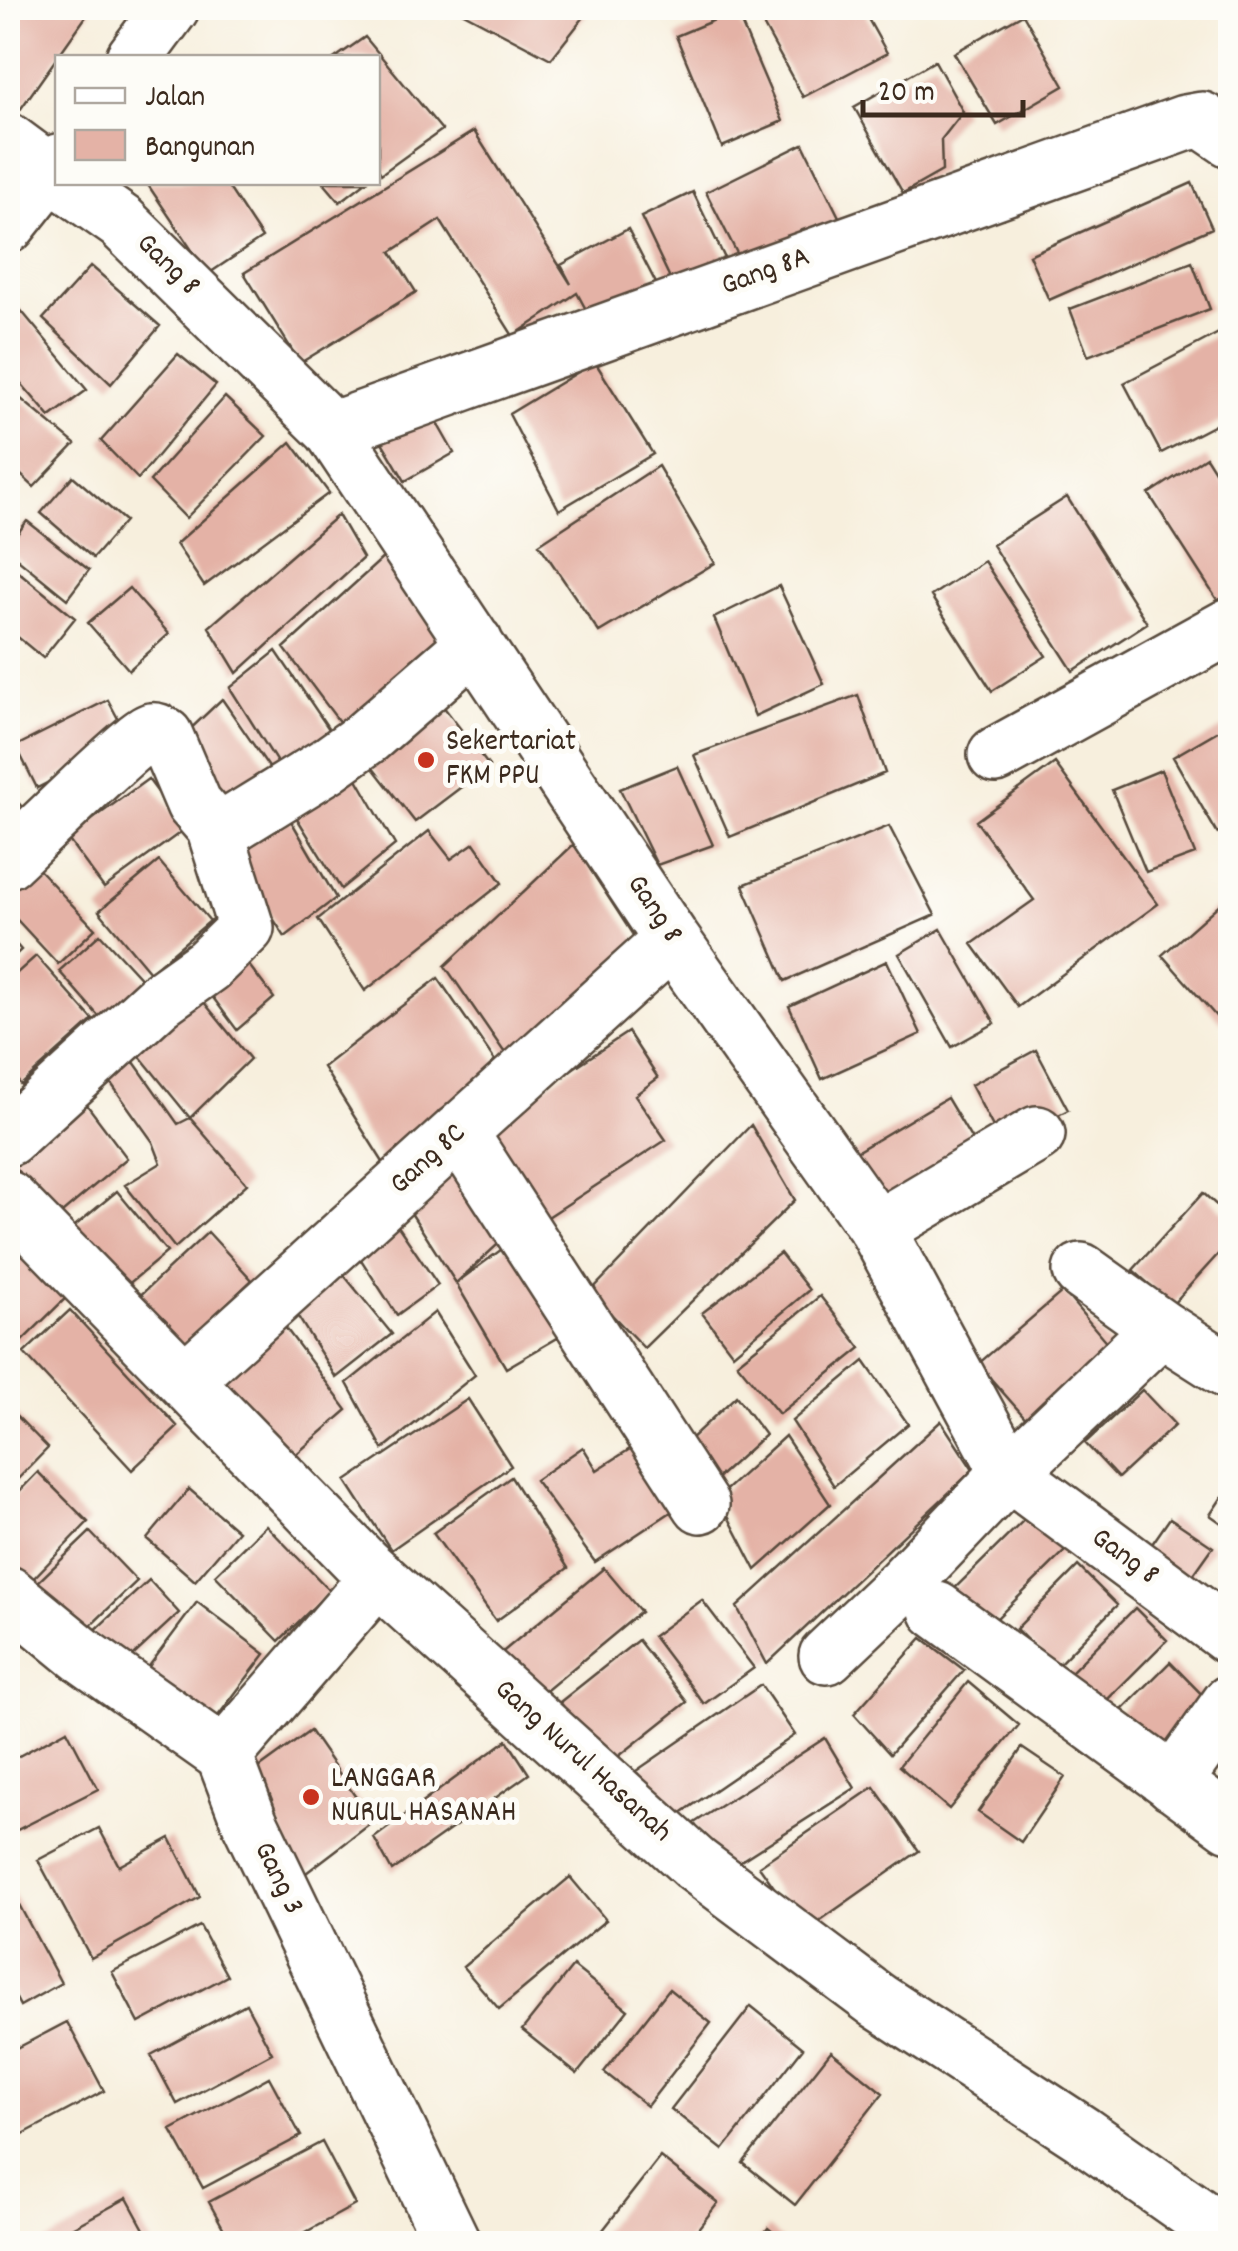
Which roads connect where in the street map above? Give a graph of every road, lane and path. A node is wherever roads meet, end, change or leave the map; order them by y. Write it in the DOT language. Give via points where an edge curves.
graph roads {
  1 [pos="171,8"];
  2 [pos="136,55"];
  3 [pos="1216,129"];
  4 [pos="47,167"];
  5 [pos="71,185"];
  6 [pos="8,225"];
  7 [pos="332,430"];
  8 [pos="1230,626"];
  9 [pos="474,643"];
  10 [pos="996,755"];
  11 [pos="214,827"];
  12 [pos="8,860"];
  13 [pos="672,940"];
  14 [pos="459,1132"];
  15 [pos="1037,1134"];
  16 [pos="8,1138"];
  17 [pos="8,1199"];
  18 [pos="877,1229"];
  19 [pos="1081,1271"];
  20 [pos="1161,1328"];
  21 [pos="1230,1372"];
  22 [pos="185,1380"];
  23 [pos="1009,1473"];
  24 [pos="700,1505"];
  25 [pos="378,1577"];
  26 [pos="8,1594"];
  27 [pos="937,1610"];
  28 [pos="1230,1636"];
  29 [pos="827,1656"];
  30 [pos="1230,1704"];
  31 [pos="224,1755"];
  32 [pos="1173,1784"];
  33 [pos="1230,1824"];
  34 [pos="1230,2238"];
  35 [pos="453,2244"];
  1 -- 2 [label="street"];
  3 -- 7 [label="street, Gang 8A" via="1185,123"];
  4 -- 6 [label="street"];
  5 -- 7 [label="street, Gang 8" via="121,222"];
  7 -- 9 [label="street, Gang 8"];
  8 -- 10 [label="street"];
  9 -- 11 [label="street" via="328,765 230,825"];
  9 -- 13 [label="street, Gang 8"];
  11 -- 12 [label="street" via="194,804 165,736 154,730"];
  11 -- 16 [label="street" via="246,928"];
  13 -- 14 [label="street, Gang 8C"];
  13 -- 18 [label="street, Gang 8"];
  14 -- 22 [label="street, Gang 8C"];
  14 -- 24 [label="street"];
  15 -- 18 [label="street"];
  17 -- 22 [label="street, Gang Nurul Hasanah"];
  18 -- 23 [label="street, Gang 8"];
  19 -- 20 [label="street"];
  20 -- 21 [label="street"];
  20 -- 23 [label="street"];
  22 -- 25 [label="street, Gang Nurul Hasanah"];
  23 -- 28 [label="street, Gang 8"];
  23 -- 29 [label="street"];
  25 -- 31 [label="street"];
  25 -- 34 [label="street, Gang Nurul Hasanah" via="695,1864 878,2001"];
  26 -- 31 [label="street"];
  27 -- 32 [label="street"];
  30 -- 32 [label="street"];
  31 -- 35 [label="street, Gang 3" via="250,1823"];
  32 -- 33 [label="street"];
}
